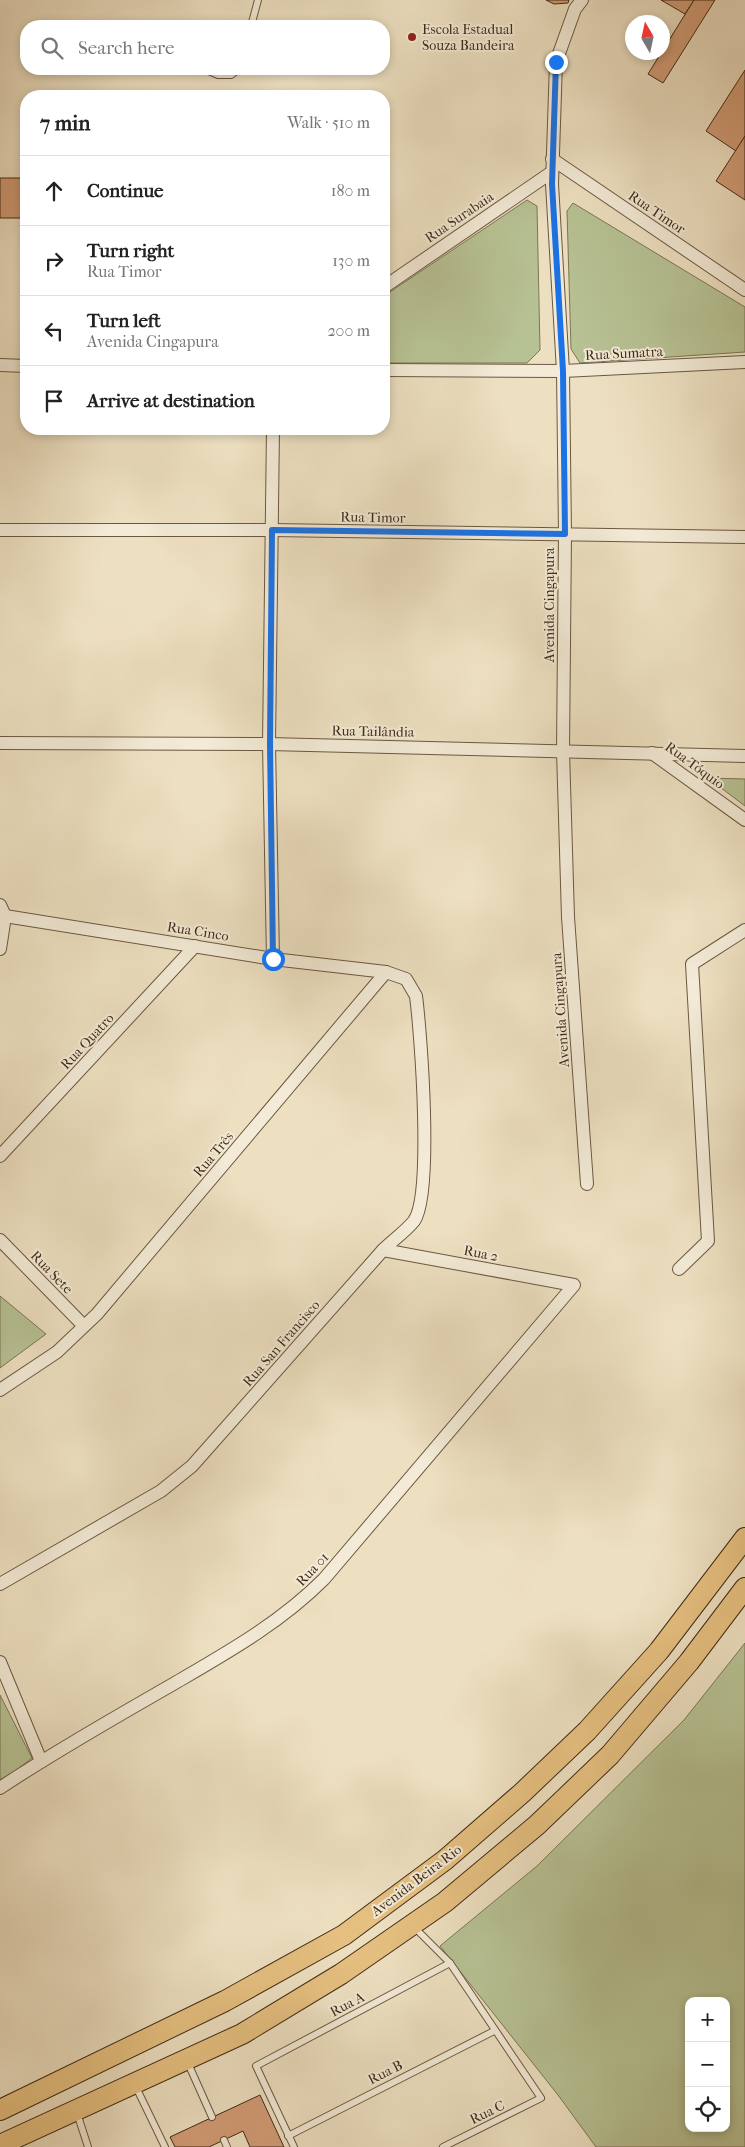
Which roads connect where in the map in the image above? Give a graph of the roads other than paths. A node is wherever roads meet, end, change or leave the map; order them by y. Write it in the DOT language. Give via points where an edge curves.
graph roads {
  1 [pos="258,0"];
  2 [pos="582,0"];
  3 [pos="253,20"];
  4 [pos="218,75"];
  5 [pos="232,75"];
  6 [pos="552,159"];
  7 [pos="552,172"];
  8 [pos="390,284"];
  9 [pos="745,290"];
  10 [pos="745,362"];
  11 [pos="0,365"];
  12 [pos="20,366"];
  13 [pos="390,370"];
  14 [pos="563,371"];
  15 [pos="273,435"];
  16 [pos="0,530"];
  17 [pos="272,530"];
  18 [pos="565,534"];
  19 [pos="745,537"];
  20 [pos="0,743"];
  21 [pos="270,744"];
  22 [pos="563,750"];
  23 [pos="652,753"];
  24 [pos="745,756"];
  25 [pos="745,820"];
  26 [pos="3,911"];
  27 [pos="742,931"];
  28 [pos="195,946"];
  29 [pos="0,949"];
  30 [pos="273,959"];
  31 [pos="386,972"];
  32 [pos="0,1156"];
  33 [pos="587,1184"];
  34 [pos="0,1240"];
  35 [pos="383,1250"];
  36 [pos="679,1269"];
  37 [pos="574,1285"];
  38 [pos="83,1325"];
  39 [pos="0,1390"];
  40 [pos="745,1538"];
  41 [pos="0,1584"];
  42 [pos="745,1588"];
  43 [pos="0,1662"];
  44 [pos="41,1760"];
  45 [pos="0,1788"];
  46 [pos="412,1925"];
  47 [pos="450,1963"];
  48 [pos="494,2031"];
  49 [pos="186,2060"];
  50 [pos="58,2083"];
  51 [pos="135,2083"];
  52 [pos="0,2110"];
  53 [pos="74,2111"];
  54 [pos="212,2117"];
  55 [pos="288,2136"];
  56 [pos="224,2140"];
  57 [pos="0,2145"];
  58 [pos="88,2147"];
  59 [pos="165,2147"];
  60 [pos="227,2147"];
  61 [pos="294,2147"];
  62 [pos="443,2147"];
  1 -- 3 [label="lane"];
  2 -- 6 [label="street, Avenida Cingapura" via="575,9 556,62"];
  4 -- 5 [label="lane"];
  6 -- 7 [label="street, Avenida Cingapura"];
  6 -- 9 [label="street, Rua Timor"];
  7 -- 8 [label="street, Rua Surabaia"];
  7 -- 14 [label="street, Avenida Cingapura"];
  10 -- 14 [label="street, Rua Sumatra"];
  11 -- 12 [label="street"];
  13 -- 14 [label="street, Rua Sumatra"];
  14 -- 18 [label="street, Avenida Cingapura"];
  15 -- 17 [label="street"];
  16 -- 17 [label="street, Rua Timor"];
  17 -- 18 [label="street, Rua Timor"];
  17 -- 21 [label="street"];
  18 -- 19 [label="street, Rua Timor"];
  18 -- 22 [label="street, Avenida Cingapura"];
  20 -- 21 [label="street, Rua Tailândia"];
  21 -- 22 [label="street, Rua Tailândia"];
  21 -- 30 [label="street"];
  22 -- 23 [label="street, Rua Tailândia"];
  22 -- 33 [label="street, Avenida Cingapura" via="568,917"];
  23 -- 24 [label="street, Rua Tailândia"];
  23 -- 25 [label="street, Rua Tóquio"];
  26 -- 28 [label="street, Rua Cinco"];
  26 -- 29 [label="street"];
  27 -- 36 [label="street" via="692,964 708,1241"];
  28 -- 30 [label="street, Rua Cinco"];
  28 -- 32 [label="street, Rua Quatro"];
  30 -- 31 [label="street, Rua Cinco"];
  31 -- 35 [label="street, Rua San Francisco" via="406,979 416,996 424,1127 422,1200 414,1220"];
  31 -- 38 [label="street, Rua Três" via="97,1314"];
  34 -- 38 [label="street, Rua Sete"];
  35 -- 37 [label="street, Rua 2"];
  35 -- 41 [label="street, Rua San Francisco" via="192,1466 161,1491"];
  37 -- 44 [label="street, Rua 01" via="303,1600 243,1644"];
  38 -- 39 [label="street, Rua Três" via="57,1352"];
  40 -- 50 [label="main road, Avenida Beira Rio" via="659,1651 587,1731 445,1860 344,1935 226,2001"];
  42 -- 46 [label="main road" via="689,1662 610,1755 537,1825 445,1902"];
  43 -- 44 [label="street"];
  44 -- 45 [label="street, Rua 01"];
  46 -- 47 [label="lane"];
  46 -- 49 [label="main road" via="251,2029"];
  47 -- 48 [label="lane"];
  47 -- 55 [label="lane, Rua A" via="256,2066"];
  48 -- 55 [label="lane, Rua B"];
  48 -- 62 [label="lane, Rua C" via="541,2098"];
  49 -- 51 [label="main road"];
  49 -- 54 [label="lane"];
  50 -- 52 [label="main road, Avenida Beira Rio"];
  50 -- 53 [label="main road" via="68,2085 75,2093"];
  51 -- 53 [label="main road"];
  51 -- 59 [label="lane"];
  53 -- 57 [label="main road"];
  53 -- 58 [label="lane"];
  55 -- 61 [label="lane"];
  56 -- 60 [label="lane"];
}
